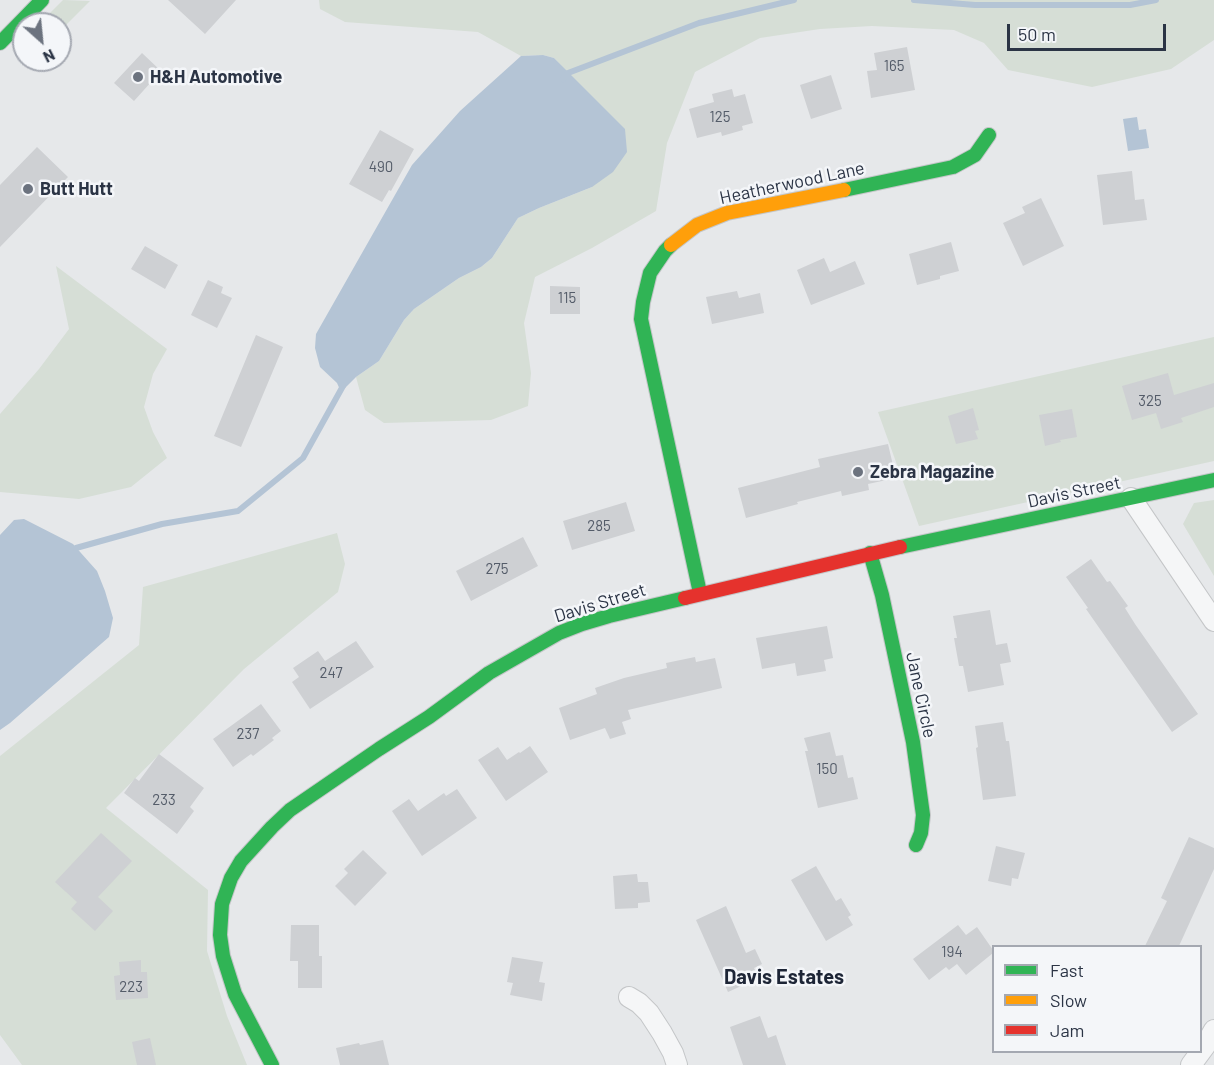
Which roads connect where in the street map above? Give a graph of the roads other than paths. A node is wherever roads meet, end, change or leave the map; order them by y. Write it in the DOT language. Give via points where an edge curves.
graph roads {
  1 [pos="42,0"];
  2 [pos="0,43"];
  3 [pos="989,135"];
  4 [pos="1214,480"];
  5 [pos="1131,498"];
  6 [pos="870,553"];
  7 [pos="700,593"];
  8 [pos="1214,621"];
  9 [pos="916,845"];
  10 [pos="629,997"];
  11 [pos="1214,1030"];
  12 [pos="1202,1050"];
  13 [pos="272,1065"];
  14 [pos="677,1065"];
  1 -- 2 [label="street"];
  3 -- 7 [label="street, Heatherwood Lane" via="975,155 953,167 712,218 675,241 650,273 641,319"];
  4 -- 5 [label="street, Davis Street"];
  5 -- 6 [label="street, Davis Street"];
  5 -- 8 [label="street"];
  6 -- 7 [label="street, Davis Street"];
  6 -- 9 [label="street, Jane Circle" via="913,742 923,815"];
  7 -- 13 [label="street, Davis Street" via="582,624 523,652 290,810 264,835 231,878 222,904 220,935 235,994"];
  10 -- 14 [label="street" via="649,1013"];
  11 -- 12 [label="street"];
}
